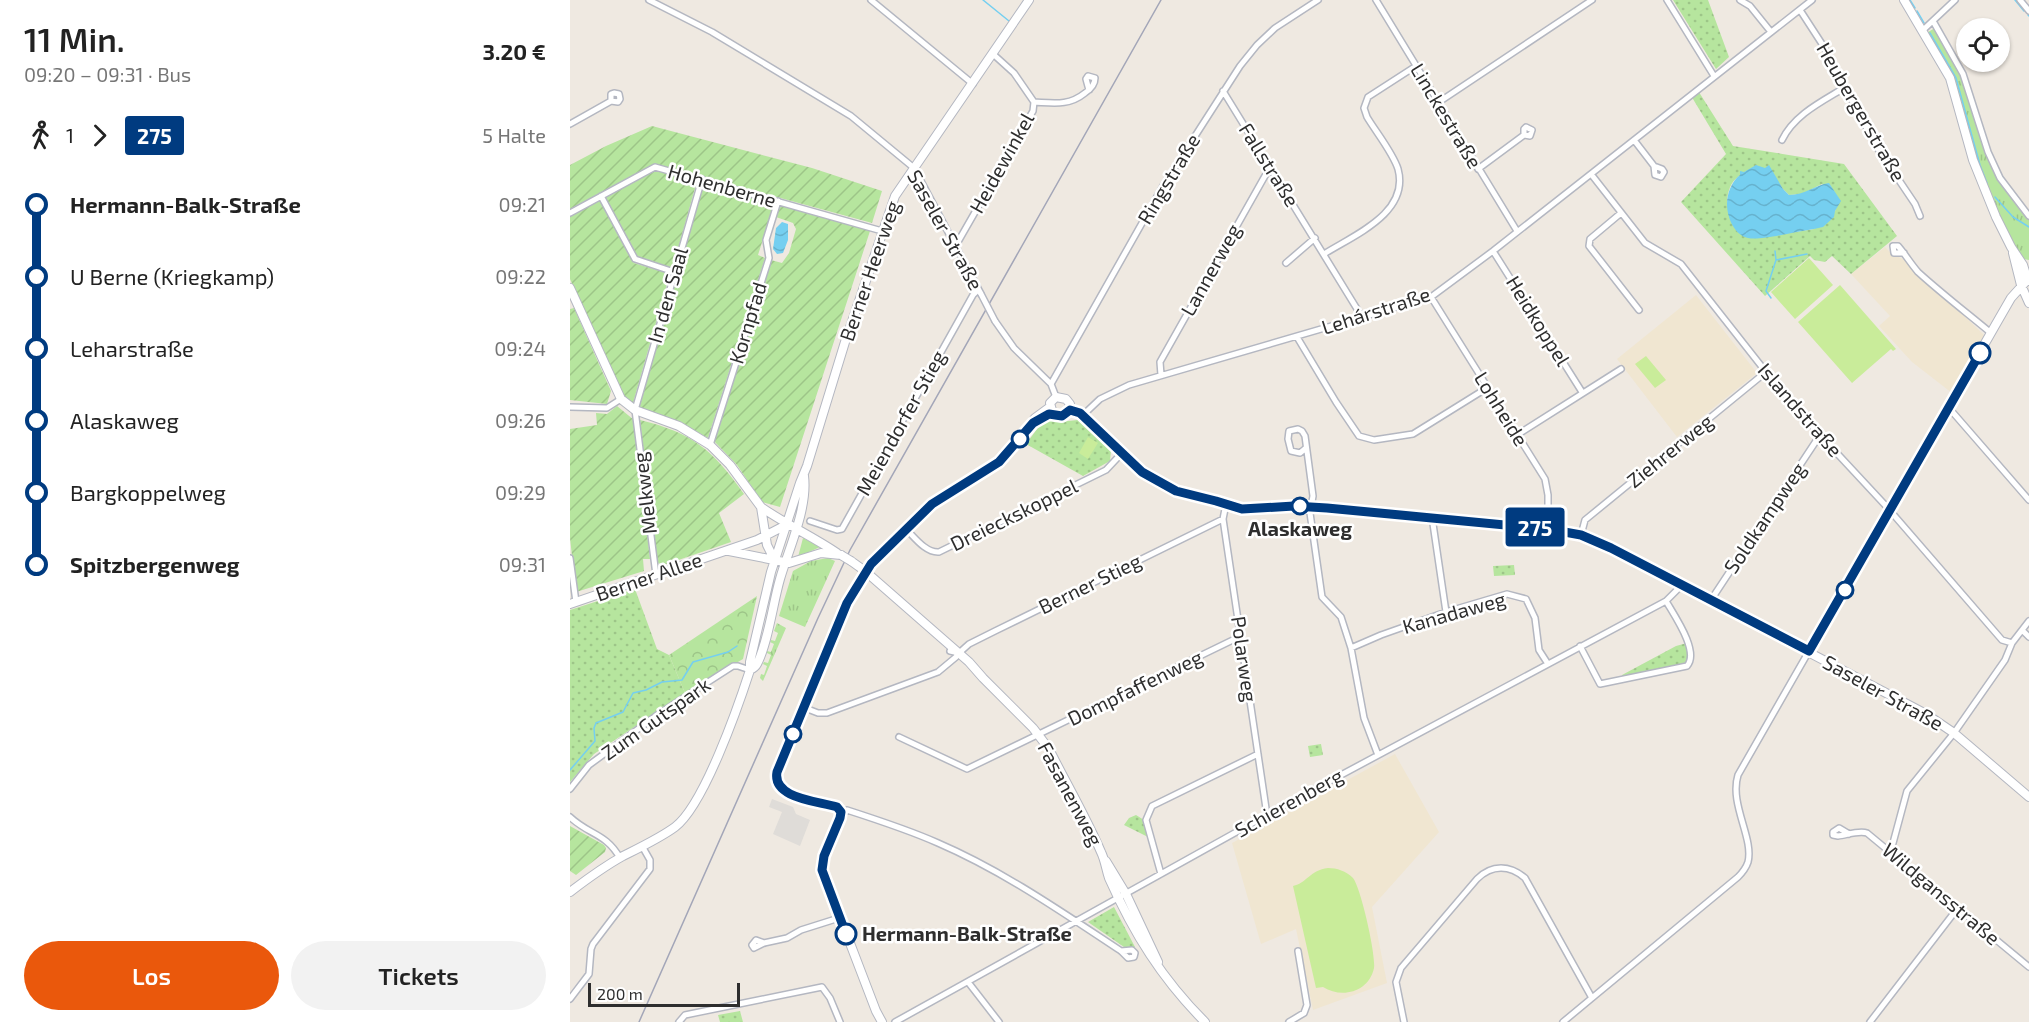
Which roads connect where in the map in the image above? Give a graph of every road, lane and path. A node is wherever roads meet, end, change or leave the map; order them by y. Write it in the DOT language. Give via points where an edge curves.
graph roads {
  1 [pos="649,0"];
  2 [pos="871,0"];
  3 [pos="1029,0"];
  4 [pos="1317,0"];
  5 [pos="1376,0"];
  6 [pos="1592,0"];
  7 [pos="1667,0"];
  8 [pos="1740,0"];
  9 [pos="1812,0"];
  10 [pos="1904,0"];
  11 [pos="1954,0"];
  12 [pos="2020,0"];
  13 [pos="1750,3"];
  14 [pos="1800,10"];
  15 [pos="2029,11"];
  16 [pos="1933,21"];
  17 [pos="1923,31"];
  18 [pos="1771,32"];
  19 [pos="993,54"];
  20 [pos="1416,66"];
  21 [pos="1714,76"];
  22 [pos="973,84"];
  23 [pos="1844,88"];
  24 [pos="1089,90"];
  25 [pos="1223,91"];
  26 [pos="611,101"];
  27 [pos="1034,102"];
  28 [pos="1439,102"];
  29 [pos="570,124"];
  30 [pos="1524,135"];
  31 [pos="1634,140"];
  32 [pos="1782,140"];
  33 [pos="1654,166"];
  34 [pos="1269,167"];
  35 [pos="914,168"];
  36 [pos="1478,169"];
  37 [pos="1591,174"];
  38 [pos="702,179"];
  39 [pos="601,196"];
  40 [pos="778,201"];
  41 [pos="570,213"];
  42 [pos="1621,213"];
  43 [pos="1920,216"];
  44 [pos="2029,216"];
  45 [pos="882,231"];
  46 [pos="1517,231"];
  47 [pos="1315,238"];
  48 [pos="955,247"];
  49 [pos="1493,251"];
  50 [pos="1904,253"];
  51 [pos="1324,254"];
  52 [pos="1286,263"];
  53 [pos="675,272"];
  54 [pos="2027,281"];
  55 [pos="570,288"];
  56 [pos="979,292"];
  57 [pos="1431,297"];
  58 [pos="573,303"];
  59 [pos="2029,303"];
  60 [pos="1639,310"];
  61 [pos="1362,317"];
  62 [pos="1991,333"];
  63 [pos="1297,337"];
  64 [pos="1621,369"];
  65 [pos="1766,372"];
  66 [pos="1161,375"];
  67 [pos="1051,384"];
  68 [pos="1487,388"];
  69 [pos="1582,392"];
  70 [pos="1056,397"];
  71 [pos="621,399"];
  72 [pos="570,407"];
  73 [pos="1949,408"];
  74 [pos="635,410"];
  75 [pos="1051,410"];
  76 [pos="1070,410"];
  77 [pos="1083,415"];
  78 [pos="1517,435"];
  79 [pos="1820,435"];
  80 [pos="710,444"];
  81 [pos="1306,448"];
  82 [pos="1122,453"];
  83 [pos="804,474"];
  84 [pos="2029,500"];
  85 [pos="1226,504"];
  86 [pos="761,507"];
  87 [pos="1311,507"];
  88 [pos="1890,511"];
  89 [pos="1432,517"];
  90 [pos="1223,519"];
  91 [pos="810,521"];
  92 [pos="786,525"];
  93 [pos="796,529"];
  94 [pos="906,529"];
  95 [pos="1548,529"];
  96 [pos="1581,535"];
  97 [pos="765,536"];
  98 [pos="728,551"];
  99 [pos="841,555"];
  100 [pos="570,558"];
  101 [pos="775,561"];
  102 [pos="785,562"];
  103 [pos="865,571"];
  104 [pos="656,575"];
  105 [pos="1682,585"];
  106 [pos="1711,600"];
  107 [pos="1666,601"];
  108 [pos="573,603"];
  109 [pos="1446,612"];
  110 [pos="2029,621"];
  111 [pos="2022,630"];
  112 [pos="1241,636"];
  113 [pos="2029,637"];
  114 [pos="2012,643"];
  115 [pos="1580,646"];
  116 [pos="1351,648"];
  117 [pos="1809,651"];
  118 [pos="955,654"];
  119 [pos="1548,664"];
  120 [pos="750,670"];
  121 [pos="805,708"];
  122 [pos="1954,733"];
  123 [pos="1039,735"];
  124 [pos="899,737"];
  125 [pos="1258,754"];
  126 [pos="1378,754"];
  127 [pos="570,789"];
  128 [pos="2029,797"];
  129 [pos="841,812"];
  130 [pos="1268,814"];
  131 [pos="570,818"];
  132 [pos="1849,834"];
  133 [pos="642,846"];
  134 [pos="1887,850"];
  135 [pos="621,858"];
  136 [pos="1161,874"];
  137 [pos="570,892"];
  138 [pos="1122,896"];
  139 [pos="1957,909"];
  140 [pos="839,918"];
  141 [pos="1077,922"];
  142 [pos="764,943"];
  143 [pos="1121,951"];
  144 [pos="1298,951"];
  145 [pos="2029,967"];
  146 [pos="968,982"];
  147 [pos="1592,998"];
  148 [pos="570,999"];
  149 [pos="679,1022"];
  150 [pos="840,1022"];
  151 [pos="882,1022"];
  152 [pos="895,1022"];
  153 [pos="999,1022"];
  154 [pos="1205,1022"];
  155 [pos="1289,1022"];
  156 [pos="1404,1022"];
  157 [pos="1563,1022"];
  158 [pos="1870,1022"];
  1 -- 35 [label="street, Saseler Straße" via="712,32 851,116"];
  2 -- 22 [label="street"];
  3 -- 19 [label="street, Berner Heerweg"];
  4 -- 25 [label="street, Ringstraße" via="1257,45"];
  5 -- 20 [label="street, Linckestraße"];
  6 -- 28 [label="street"];
  7 -- 21 [label="street"];
  8 -- 13 [label="street"];
  9 -- 14 [label="street, Lehárstraße"];
  10 -- 17 [label="street"];
  11 -- 16 [label="street"];
  12 -- 15 [label="street"];
  13 -- 18 [label="street"];
  14 -- 18 [label="street, Lehárstraße"];
  14 -- 23 [label="street, Heubergerstraße"];
  16 -- 17 [label="street"];
  16 -- 44 [label="street" via="1963,74 2000,178"];
  17 -- 54 [label="street" via="1950,78 1973,160"];
  18 -- 21 [label="street, Lehárstraße"];
  19 -- 22 [label="street, Berner Heerweg"];
  19 -- 27 [label="street, Heidewinkel" via="1014,73"];
  20 -- 28 [label="street, Linckestraße"];
  20 -- 51 [label="street" via="1368,97 1365,108 1366,117 1397,167 1400,183 1396,201 1384,216"];
  21 -- 31 [label="street, Lehárstraße"];
  22 -- 35 [label="street, Berner Heerweg"];
  23 -- 32 [label="street" via="1803,115"];
  23 -- 43 [label="street, Heubergerstraße"];
  24 -- 27 [label="street" via="1067,103"];
  25 -- 34 [label="street, Fallstraße"];
  25 -- 67 [label="street, Ringstraße" via="1163,186"];
  26 -- 29 [label="street"];
  27 -- 48 [label="street, Heidewinkel" via="1033,111"];
  28 -- 36 [label="street, Linckestraße"];
  30 -- 36 [label="street"];
  31 -- 33 [label="street"];
  31 -- 37 [label="street, Lehárstraße"];
  34 -- 47 [label="street, Fallstraße"];
  34 -- 66 [label="street, Lannerweg" via="1160,362"];
  35 -- 45 [label="street, Berner Heerweg" via="895,196"];
  35 -- 48 [label="street, Saseler Straße"];
  36 -- 46 [label="street, Linckestraße"];
  37 -- 42 [label="street, Islandstraße"];
  37 -- 46 [label="street, Lehárstraße"];
  38 -- 39 [label="street, Hohenberne" via="655,167"];
  38 -- 40 [label="street, Hohenberne"];
  38 -- 53 [label="street, In den Saal"];
  39 -- 41 [label="street, Hohenberne"];
  39 -- 53 [label="street" via="635,259"];
  40 -- 45 [label="street, Hohenberne"];
  40 -- 80 [label="street, Kornpfad" via="766,240 769,258"];
  42 -- 60 [label="street" via="1590,239 1589,246"];
  42 -- 65 [label="street, Islandstraße" via="1645,243 1681,264"];
  45 -- 83 [label="street, Berner Heerweg"];
  46 -- 49 [label="street, Lehárstraße"];
  47 -- 51 [label="street, Fallstraße"];
  47 -- 52 [label="street"];
  48 -- 56 [label="street, Saseler Straße"];
  49 -- 57 [label="street, Lehárstraße"];
  49 -- 69 [label="street, Heidkoppel"];
  50 -- 62 [label="street" via="1917,270"];
  51 -- 61 [label="street, Fallstraße"];
  53 -- 74 [label="street, In den Saal"];
  54 -- 59 [label="street"];
  54 -- 62 [label="street"];
  55 -- 58 [label="street"];
  56 -- 67 [label="street, Saseler Straße, bridge" via="1014,348"];
  56 -- 91 [label="street, Meiendorfer Stieg" via="973,295 842,529"];
  57 -- 61 [label="street, Lehárstraße"];
  57 -- 68 [label="street, Lohheide"];
  58 -- 71 [label="street"];
  61 -- 63 [label="street, Lehárstraße"];
  62 -- 73 [label="street"];
  63 -- 66 [label="street, Lehárstraße"];
  63 -- 68 [label="street" via="1359,436 1374,440 1413,434"];
  64 -- 69 [label="street"];
  65 -- 79 [label="street, Islandstraße"];
  65 -- 96 [label="street, Ziehrerweg" via="1585,520"];
  66 -- 77 [label="street, Lehárstraße" via="1109,393"];
  67 -- 70 [label="street, Saseler Straße"];
  68 -- 78 [label="street, Lohheide"];
  69 -- 78 [label="street"];
  70 -- 75 [label="street"];
  70 -- 76 [label="street, Saseler Straße" via="1066,399"];
  71 -- 72 [label="street" via="607,408"];
  71 -- 74 [label="street"];
  73 -- 84 [label="street"];
  73 -- 88 [label="street"];
  74 -- 80 [label="street" via="679,426"];
  74 -- 104 [label="street, Melkweg"];
  75 -- 76 [label="street" via="1062,416"];
  75 -- 94 [label="street" via="1033,423 999,462 932,504"];
  76 -- 77 [label="street, Saseler Straße"];
  77 -- 82 [label="street, Saseler Straße"];
  78 -- 95 [label="street, Lohheide" via="1545,479"];
  79 -- 88 [label="street, Islandstraße"];
  79 -- 106 [label="street, Soldkampweg"];
  80 -- 86 [label="street"];
  81 -- 81 [label="street" via="1302,431 1289,431 1291,451 1300,453"];
  81 -- 87 [label="street"];
  82 -- 85 [label="street, Saseler Straße" via="1165,487"];
  82 -- 94 [label="street, Dreieckskoppel" via="1106,470 939,552 927,549"];
  83 -- 92 [label="street, Berner Heerweg"];
  83 -- 93 [label="street, Berner Heerweg"];
  85 -- 87 [label="street, Saseler Straße" via="1251,510"];
  85 -- 90 [label="street, Polarweg"];
  86 -- 92 [label="street, Fasanenweg"];
  86 -- 97 [label="street"];
  87 -- 89 [label="street, Saseler Straße"];
  87 -- 116 [label="street" via="1322,597 1341,617"];
  88 -- 114 [label="street, Islandstraße" via="2002,640"];
  88 -- 117 [label="street"];
  89 -- 95 [label="street, Saseler Straße"];
  89 -- 109 [label="street"];
  90 -- 112 [label="street, Polarweg"];
  90 -- 118 [label="street, Berner Stieg"];
  92 -- 93 [label="street, Fasanenweg"];
  92 -- 97 [label="street, Berner Allee"];
  92 -- 101 [label="street, Berner Heerweg"];
  93 -- 99 [label="street, Fasanenweg"];
  93 -- 102 [label="street, Berner Heerweg"];
  94 -- 103 [label="street"];
  95 -- 96 [label="street, Saseler Straße"];
  96 -- 105 [label="street, Saseler Straße"];
  97 -- 98 [label="street, Berner Allee"];
  97 -- 101 [label="street"];
  98 -- 101 [label="street, Berner Allee"];
  98 -- 104 [label="street, Berner Allee"];
  99 -- 102 [label="street, Berner Allee" via="822,553"];
  99 -- 103 [label="street, Fasanenweg, bridge"];
  100 -- 108 [label="street"];
  101 -- 102 [label="street, Berner Allee"];
  101 -- 120 [label="street, Berner Heerweg"];
  102 -- 120 [label="street, Berner Heerweg" via="761,650"];
  103 -- 118 [label="street, Fasanenweg"];
  103 -- 121 [label="street" via="847,603"];
  104 -- 108 [label="street, Berner Allee"];
  105 -- 106 [label="street, Saseler Straße"];
  105 -- 107 [label="street, Schierenberg"];
  106 -- 117 [label="street, Saseler Straße"];
  107 -- 115 [label="street, Schierenberg"];
  107 -- 115 [label="street" via="1689,643 1691,658 1687,666 1600,684"];
  109 -- 116 [label="street, Kanadaweg"];
  109 -- 119 [label="street, Kanadaweg" via="1507,594 1526,599 1534,618 1539,650"];
  110 -- 111 [label="street"];
  111 -- 113 [label="street"];
  111 -- 114 [label="street"];
  112 -- 123 [label="street, Dompfaffenweg"];
  112 -- 125 [label="street, Polarweg"];
  114 -- 122 [label="street" via="2005,660"];
  115 -- 119 [label="street, Schierenberg"];
  116 -- 126 [label="street" via="1364,718"];
  117 -- 122 [label="street, Saseler Straße"];
  117 -- 147 [label="street" via="1738,774 1736,793 1749,855 1746,867 1738,878"];
  118 -- 121 [label="street, Berner Stieg" via="938,672 827,713"];
  118 -- 123 [label="street, Fasanenweg" via="979,672"];
  119 -- 126 [label="street, Schierenberg"];
  120 -- 127 [label="street, Zum Gutspark" via="733,666 696,690 589,765"];
  120 -- 133 [label="street, Berner Heerweg" via="730,726 692,809 675,827"];
  121 -- 129 [label="street" via="776,781 794,795 837,807"];
  122 -- 128 [label="street, Saseler Straße"];
  122 -- 134 [label="street" via="1907,791 1893,843"];
  123 -- 124 [label="street, Dompfaffenweg" via="967,769"];
  123 -- 138 [label="street, Fasanenweg" via="1105,860 1108,876"];
  125 -- 130 [label="street, Polarweg"];
  125 -- 136 [label="street" via="1152,806 1146,820"];
  126 -- 130 [label="street, Schierenberg"];
  129 -- 140 [label="street" via="822,864"];
  129 -- 141 [label="street" via="847,810 884,821 938,843 1003,876"];
  130 -- 136 [label="street, Schierenberg"];
  131 -- 135 [label="street" via="610,842"];
  132 -- 134 [label="street, Wildgansstraße" via="1865,832"];
  133 -- 135 [label="street, Berner Heerweg"];
  133 -- 148 [label="street" via="650,869 593,944 589,974"];
  134 -- 139 [label="street, Wildgansstraße"];
  135 -- 137 [label="street, Berner Heerweg"];
  136 -- 138 [label="street, Schierenberg"];
  138 -- 141 [label="street, Schierenberg"];
  138 -- 154 [label="street, Fasanenweg" via="1161,970"];
  139 -- 145 [label="street, Wildgansstraße"];
  139 -- 158 [label="street"];
  140 -- 142 [label="street"];
  140 -- 151 [label="street"];
  141 -- 143 [label="street"];
  141 -- 146 [label="street, Schierenberg"];
  144 -- 155 [label="street" via="1307,1005 1304,1013"];
  146 -- 152 [label="street, Schierenberg"];
  146 -- 153 [label="street"];
  147 -- 156 [label="street" via="1525,878 1497,867 1483,872 1401,968 1395,982"];
  147 -- 157 [label="street"];
  149 -- 150 [label="street" via="685,1015 822,987"];
}
